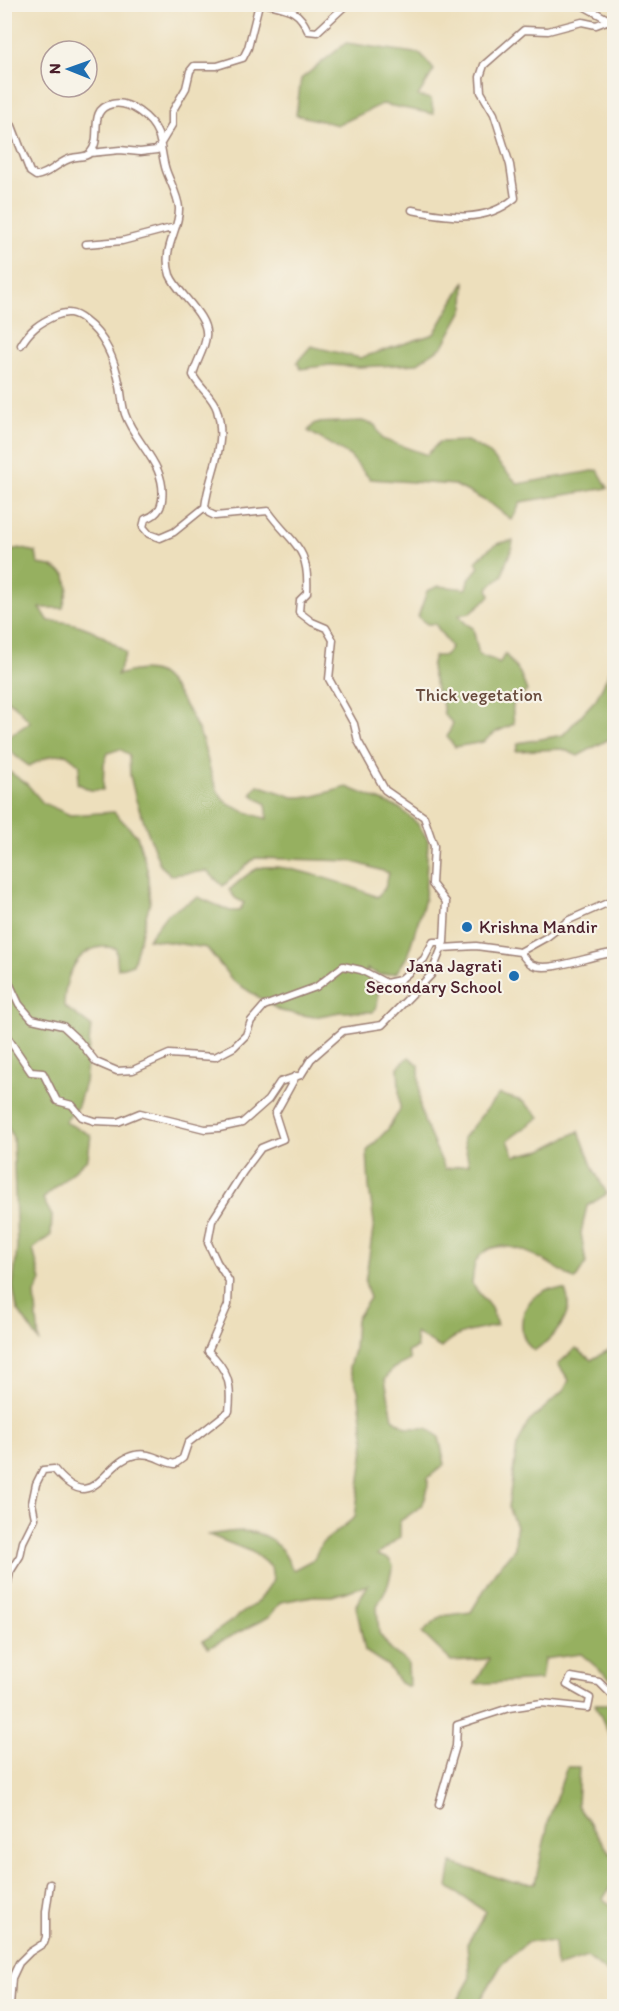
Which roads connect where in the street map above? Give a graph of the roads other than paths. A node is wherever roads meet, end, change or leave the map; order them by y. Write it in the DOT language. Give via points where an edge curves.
graph roads {
  1 [pos="259,4"];
  2 [pos="268,4"];
  3 [pos="347,4"];
  4 [pos="580,4"];
  5 [pos="612,20"];
  6 [pos="615,29"];
  7 [pos="4,119"];
  8 [pos="160,143"];
  9 [pos="90,153"];
  10 [pos="412,210"];
  11 [pos="175,227"];
  12 [pos="86,244"];
  13 [pos="21,345"];
  14 [pos="205,507"];
  15 [pos="615,900"];
  16 [pos="443,942"];
  17 [pos="520,952"];
  18 [pos="615,953"];
  19 [pos="4,972"];
  20 [pos="4,1037"];
  21 [pos="296,1076"];
  22 [pos="4,1602"];
  23 [pos="615,1697"];
  24 [pos="439,1804"];
  25 [pos="50,1884"];
  26 [pos="10,2007"];
  1 -- 8 [label="street" via="243,58 217,66 194,66 172,112 172,125"];
  2 -- 3 [label="street" via="291,10 302,18 308,31 317,32"];
  4 -- 5 [label="street"];
  5 -- 6 [label="street"];
  5 -- 10 [label="street" via="582,22 548,31 525,30 484,65 481,92 494,114 510,165 515,198 475,216 449,217"];
  7 -- 9 [label="street" via="12,126 30,172 36,176"];
  8 -- 9 [label="street" via="157,150"];
  8 -- 9 [label="street" via="152,123 130,106 113,104 98,112"];
  8 -- 11 [label="street" via="179,207"];
  11 -- 12 [label="street" via="122,241"];
  11 -- 14 [label="street" via="169,244 171,275 207,328 194,375 217,408 218,417 221,449"];
  13 -- 14 [label="street" via="37,325 64,312 76,314 90,324 103,337 115,365 126,417 161,476 162,504 153,516 145,519 143,527 160,538 174,532"];
  14 -- 16 [label="street" via="215,516 268,511 307,562 307,592 300,600 298,612 326,628 333,640 329,679 385,790 424,817 434,846 432,884 446,902"];
  15 -- 17 [label="street" via="569,920"];
  16 -- 17 [label="street"];
  16 -- 19 [label="street" via="433,942 424,958 400,980 386,983 343,966 316,987 264,1006 251,1021 246,1035 215,1057 169,1054 133,1070 117,1071 96,1062 63,1026 32,1019 19,1004"];
  16 -- 21 [label="street" via="431,975 382,1025 343,1031"];
  17 -- 18 [label="street" via="536,967"];
  20 -- 21 [label="street" via="31,1072 43,1073 57,1101 72,1105 82,1117 94,1121 118,1122 140,1113 205,1129 230,1126 242,1123 268,1100 280,1082"];
  21 -- 22 [label="street" via="275,1114 284,1139 261,1148 212,1221 208,1244 229,1281 228,1305 208,1351 227,1375 231,1392 229,1411 192,1438 183,1458 175,1464 148,1454 136,1455 124,1459 100,1483 83,1488 66,1482 54,1469 44,1470 32,1503 35,1518 10,1572"];
  23 -- 24 [label="street" via="599,1682 571,1677 567,1685 590,1698 588,1708 542,1703 509,1708 457,1725 456,1746"];
  25 -- 26 [label="street" via="44,1943 19,1963 12,1978"];
}
